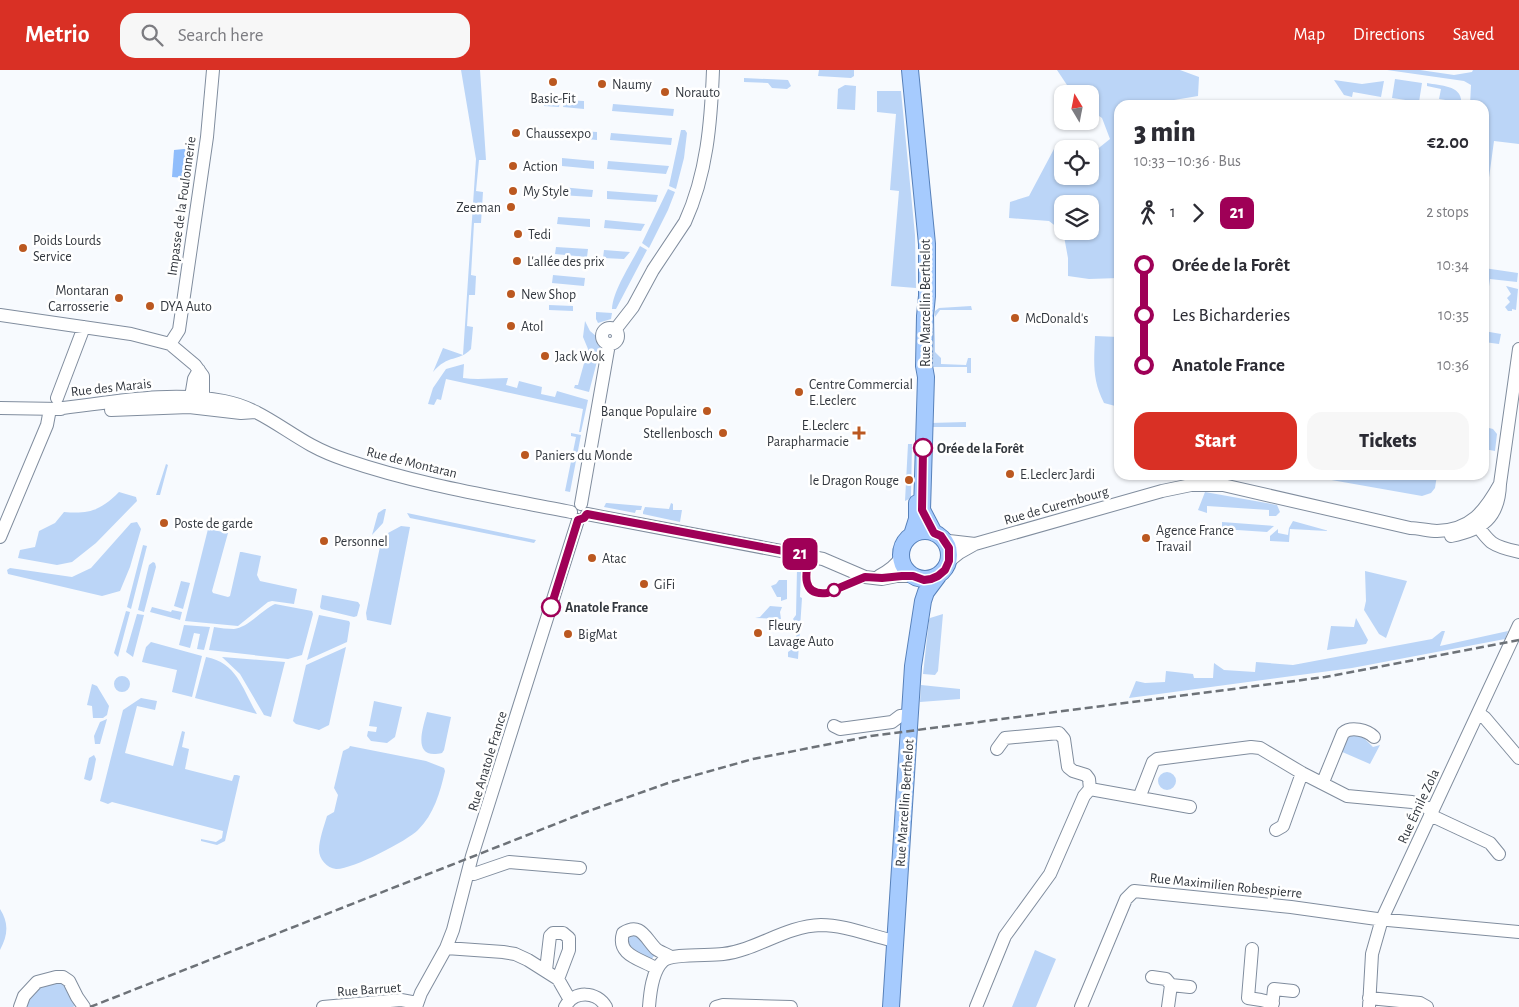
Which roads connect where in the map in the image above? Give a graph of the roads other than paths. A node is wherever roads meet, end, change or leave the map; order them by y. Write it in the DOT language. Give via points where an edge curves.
graph roads {
  1 [pos="213,70"];
  2 [pos="713,70"];
  3 [pos="906,70"];
  4 [pos="910,70"];
  5 [pos="0,315"];
  6 [pos="84,327"];
  7 [pos="170,344"];
  8 [pos="1519,352"];
  9 [pos="197,397"];
  10 [pos="171,402"];
  11 [pos="54,405"];
  12 [pos="0,408"];
  13 [pos="256,412"];
  14 [pos="579,512"];
  15 [pos="1476,524"];
  16 [pos="912,535"];
  17 [pos="938,535"];
  18 [pos="0,537"];
  19 [pos="975,544"];
  20 [pos="1519,552"];
  21 [pos="901,557"];
  22 [pos="949,561"];
  23 [pos="938,576"];
  24 [pos="915,577"];
  25 [pos="875,578"];
  26 [pos="923,601"];
  27 [pos="1519,625"];
  28 [pos="1478,713"];
  29 [pos="910,716"];
  30 [pos="834,726"];
  31 [pos="1374,737"];
  32 [pos="997,749"];
  33 [pos="1519,758"];
  34 [pos="1302,773"];
  35 [pos="1324,782"];
  36 [pos="1090,789"];
  37 [pos="1139,798"];
  38 [pos="1190,807"];
  39 [pos="1432,813"];
  40 [pos="1276,830"];
  41 [pos="1499,854"];
  42 [pos="580,868"];
  43 [pos="468,874"];
  44 [pos="1382,919"];
  45 [pos="1519,932"];
  46 [pos="895,940"];
  47 [pos="446,948"];
  48 [pos="1252,949"];
  49 [pos="670,957"];
  50 [pos="657,969"];
  51 [pos="546,970"];
  52 [pos="1152,977"];
  53 [pos="558,979"];
  54 [pos="1171,984"];
  55 [pos="1190,987"];
  56 [pos="1293,991"];
  57 [pos="1369,1002"];
  58 [pos="568,1003"];
  59 [pos="417,1005"];
  60 [pos="1272,1005"];
  61 [pos="20,1007"];
  62 [pos="84,1007"];
  63 [pos="324,1007"];
  64 [pos="606,1007"];
  65 [pos="648,1007"];
  66 [pos="716,1007"];
  67 [pos="791,1007"];
  68 [pos="891,1007"];
  69 [pos="976,1007"];
  70 [pos="1081,1007"];
  71 [pos="1168,1007"];
  72 [pos="1426,1007"];
  1 -- 7 [label="street, Impasse de la Foulonnerie" via="207,137 179,330"];
  2 -- 14 [label="street, Rue Anatole France" via="704,168 689,214 633,306 615,330 607,329 603,333 603,340 610,344"];
  3 -- 16 [label="main road, Rue Marcellin Berthelot" via="922,231 917,518"];
  4 -- 17 [label="main road, Rue Marcellin Berthelot" via="927,244 922,510"];
  5 -- 6 [label="street"];
  6 -- 7 [label="street"];
  6 -- 11 [label="street"];
  7 -- 9 [label="street" via="199,370 204,380"];
  8 -- 15 [label="street" via="1500,496 1488,520"];
  9 -- 10 [label="street, Rue de Montaran"];
  9 -- 13 [label="street, Rue de Montaran" via="243,405"];
  10 -- 11 [label="street, Rue des Marais"];
  10 -- 13 [label="street" via="241,413"];
  11 -- 12 [label="street, Rue des Marais"];
  11 -- 18 [label="street"];
  13 -- 14 [label="street, Rue de Montaran" via="312,446 396,476"];
  14 -- 25 [label="street, Rue de Montaran" via="823,559 856,574"];
  14 -- 43 [label="street, Rue Anatole France"];
  15 -- 19 [label="street, Rue de Curembourg" via="1468,533 1444,537 1255,491 1202,484 1162,491"];
  15 -- 20 [label="street" via="1493,545"];
  16 -- 17 [label="main road" via="923,531"];
  16 -- 21 [label="main road, Rue Marcellin Berthelot" via="904,544"];
  17 -- 19 [label="street, Rue de Curembourg" via="949,541"];
  17 -- 22 [label="main road, Rue Marcellin Berthelot" via="949,548"];
  19 -- 22 [label="street, Rue de Curembourg"];
  21 -- 24 [label="main road, Rue Marcellin Berthelot" via="907,571"];
  21 -- 25 [label="street" via="890,570"];
  22 -- 23 [label="main road, Rue Marcellin Berthelot"];
  23 -- 24 [label="main road" via="931,579"];
  23 -- 26 [label="main road, Rue Marcellin Berthelot"];
  24 -- 25 [label="street, Rue de Montaran"];
  24 -- 26 [label="main road, Rue Marcellin Berthelot"];
  26 -- 29 [label="main road, Rue Marcellin Berthelot" via="913,666"];
  27 -- 28 [label="street, Rue Émile Zola"];
  28 -- 33 [label="street"];
  28 -- 39 [label="street, Rue Émile Zola"];
  29 -- 30 [label="street" via="900,716 892,722 840,729"];
  29 -- 46 [label="main road, Rue Marcellin Berthelot"];
  31 -- 35 [label="street" via="1369,732 1346,730"];
  32 -- 36 [label="street" via="1005,738 1059,732 1064,739 1068,767 1086,775"];
  34 -- 35 [label="street"];
  34 -- 37 [label="street" via="1256,747 1160,758 1153,762"];
  34 -- 40 [label="street" via="1283,826"];
  35 -- 39 [label="street" via="1348,796 1410,801"];
  36 -- 37 [label="street"];
  36 -- 69 [label="street" via="1050,874 1005,936"];
  37 -- 38 [label="street"];
  39 -- 41 [label="street" via="1490,843"];
  39 -- 44 [label="street, Rue Émile Zola"];
  42 -- 43 [label="street" via="509,862"];
  43 -- 47 [label="street, Rue Anatole France"];
  44 -- 45 [label="street"];
  44 -- 57 [label="street, Rue Émile Zola" via="1372,954"];
  44 -- 70 [label="street, Rue Maximilien Robespierre" via="1134,891 1126,900"];
  46 -- 49 [label="street" via="842,927 818,925 787,931 724,954"];
  46 -- 68 [label="main road, Rue Marcellin Berthelot"];
  47 -- 51 [label="street" via="515,954"];
  47 -- 59 [label="street, Rue Anatole France"];
  48 -- 60 [label="street" via="1248,998"];
  49 -- 50 [label="street"];
  49 -- 50 [label="street" via="657,950 641,932 629,929 623,933 621,944 626,954"];
  50 -- 65 [label="street"];
  51 -- 53 [label="street"];
  51 -- 53 [label="street" via="550,936 563,932 569,938 570,946"];
  52 -- 54 [label="street" via="1166,978"];
  53 -- 58 [label="street"];
  54 -- 55 [label="street"];
  54 -- 71 [label="street"];
  56 -- 60 [label="street" via="1274,990"];
  57 -- 72 [label="street" via="1420,1003"];
  58 -- 64 [label="street" via="582,994 595,996"];
  59 -- 63 [label="street, Rue Barruet" via="400,1000"];
  61 -- 62 [label="street" via="28,989 36,982 56,977 69,980"];
  66 -- 67 [label="street" via="723,1004"];
}
